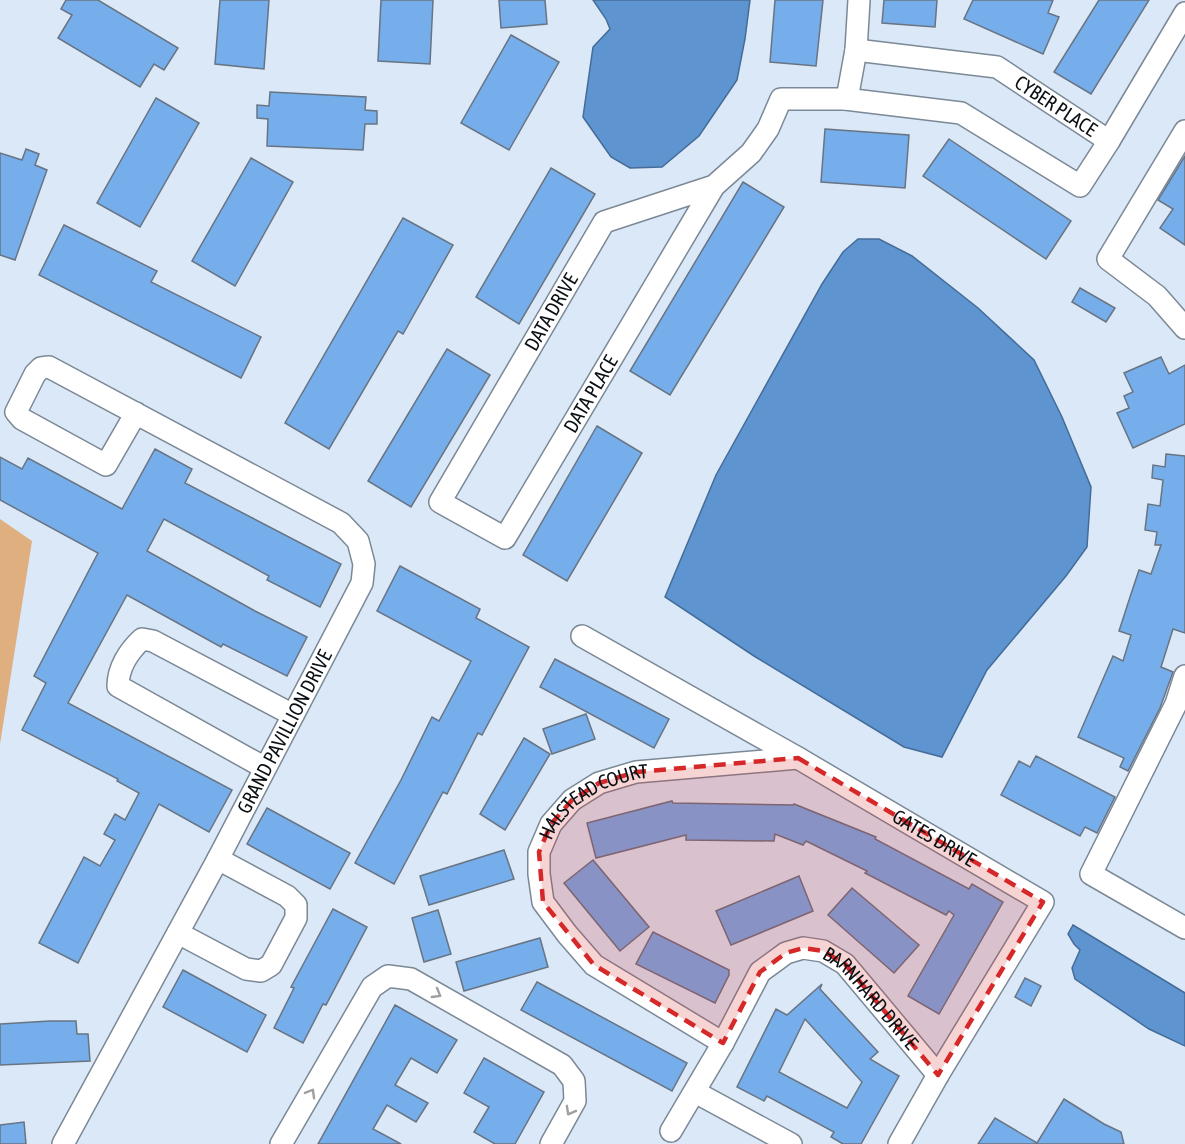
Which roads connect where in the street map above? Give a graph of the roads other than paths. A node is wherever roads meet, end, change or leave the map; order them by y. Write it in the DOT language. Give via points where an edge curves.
graph roads {
  1 [pos="859,0"];
  2 [pos="1185,12"];
  3 [pos="856,50"];
  4 [pos="845,99"];
  5 [pos="1185,131"];
  6 [pos="1109,141"];
  7 [pos="714,186"];
  8 [pos="1185,328"];
  9 [pos="136,413"];
  10 [pos="440,502"];
  11 [pos="582,636"];
  12 [pos="1185,676"];
  13 [pos="293,715"];
  14 [pos="798,758"];
  15 [pos="265,768"];
  16 [pos="218,859"];
  17 [pos="1185,928"];
  18 [pos="178,933"];
  19 [pos="723,1043"];
  20 [pos="938,1074"];
  21 [pos="695,1092"];
  22 [pos="671,1131"];
  23 [pos="63,1144"];
  24 [pos="281,1144"];
  25 [pos="551,1144"];
  26 [pos="791,1144"];
  27 [pos="899,1144"];
  1 -- 3 [label="street"];
  2 -- 6 [label="street, CYBER PLACE"];
  3 -- 4 [label="street"];
  3 -- 6 [label="street, CYBER PLACE" via="997,67"];
  4 -- 6 [label="street" via="961,113 1080,186"];
  4 -- 7 [label="street" via="781,99 768,129 751,153"];
  5 -- 8 [label="street" via="1108,259 1157,296"];
  7 -- 10 [label="street, DATA DRIVE" via="604,222"];
  7 -- 10 [label="street, DATA PLACE" via="505,538"];
  9 -- 9 [label="street, GRAND PAVILLION DRIVE" via="49,368 41,368 35,374 16,412 106,465"];
  9 -- 13 [label="street, GRAND PAVILLION DRIVE" via="341,523 358,541 364,564 362,583"];
  11 -- 14 [label="street, GATES DRIVE"];
  12 -- 17 [label="street" via="1176,704 1091,874"];
  13 -- 15 [label="street, GRAND PAVILLION DRIVE"];
  13 -- 15 [label="street" via="153,641 142,639 133,647 118,676 118,686"];
  14 -- 19 [label="street, HALSTEAD COURT" via="636,772 599,783 572,800 550,824 539,852 543,902 594,965"];
  14 -- 20 [label="street, GATES DRIVE" via="1043,902"];
  15 -- 16 [label="street, GRAND PAVILLION DRIVE"];
  16 -- 18 [label="street, GRAND PAVILLION DRIVE"];
  16 -- 18 [label="street" via="287,896 296,905 296,918 281,946 271,964 261,971 246,969"];
  18 -- 23 [label="street, GRAND PAVILLION DRIVE"];
  19 -- 20 [label="street, BARNHARD DRIVE" via="760,972 786,953 802,948 823,951 845,964"];
  19 -- 21 [label="street, BARNHARD DRIVE"];
  20 -- 27 [label="street, GATES DRIVE"];
  21 -- 22 [label="street, BARNHARD DRIVE"];
  21 -- 26 [label="street"];
  24 -- 25 [label="street, one-way" via="372,987 388,976 411,979 562,1065 574,1081 575,1101"];
}
